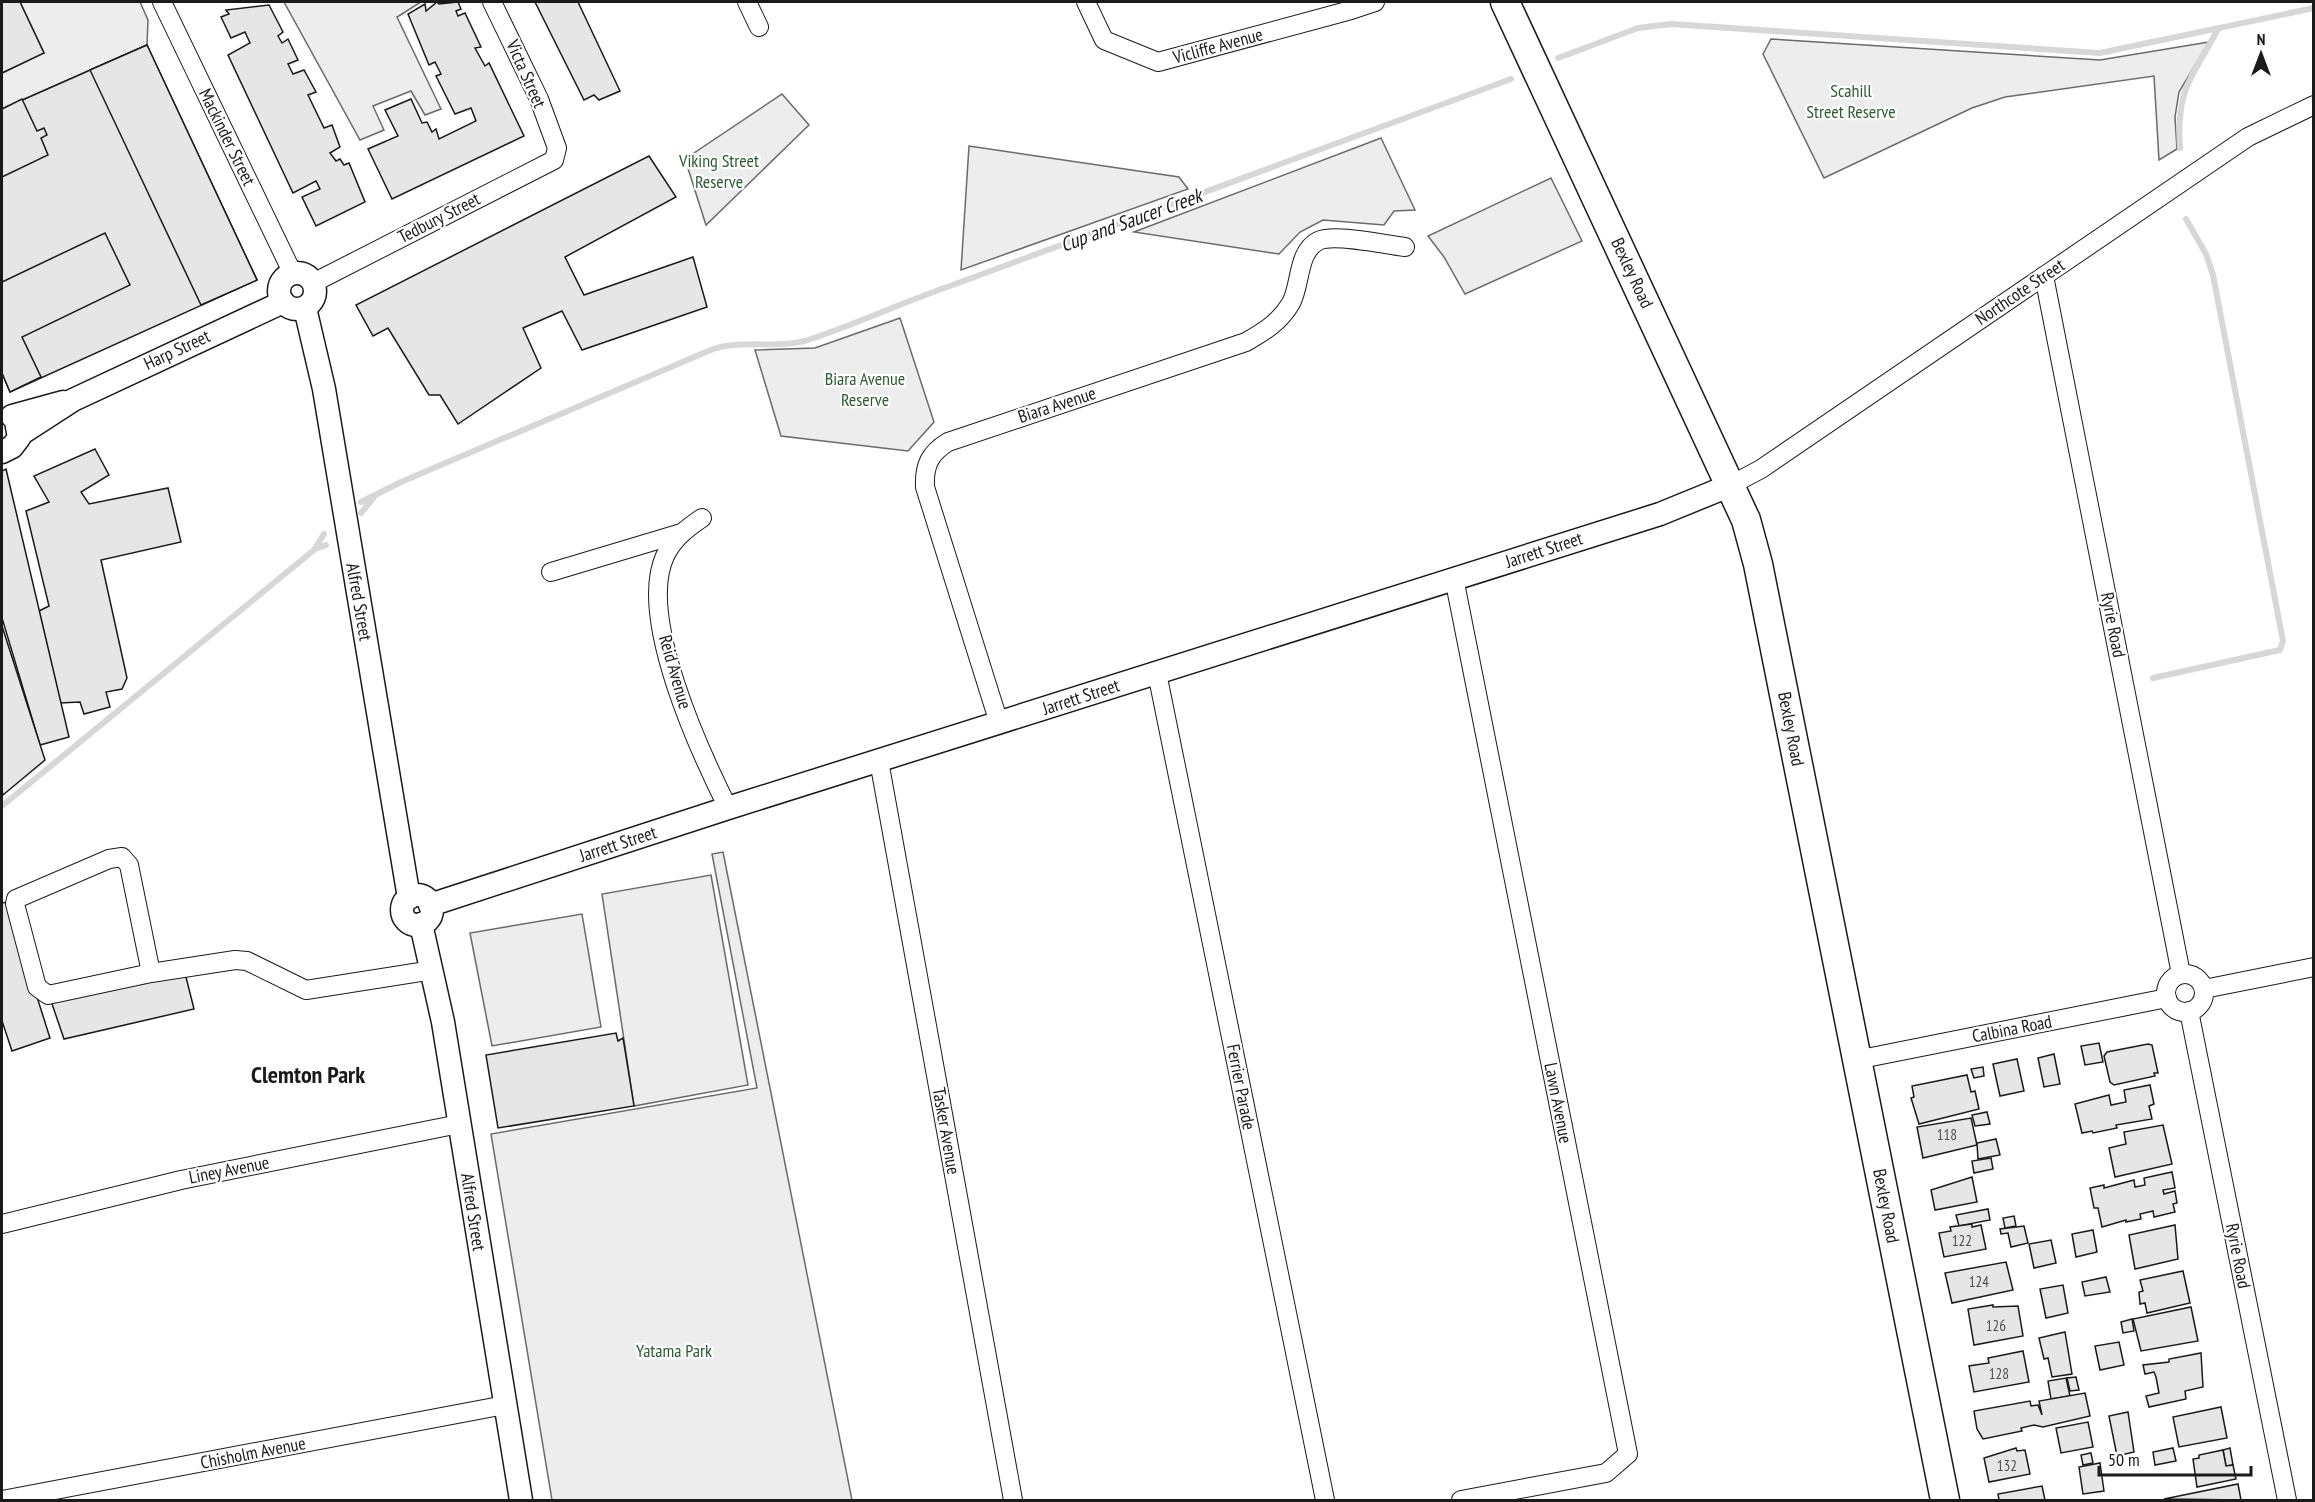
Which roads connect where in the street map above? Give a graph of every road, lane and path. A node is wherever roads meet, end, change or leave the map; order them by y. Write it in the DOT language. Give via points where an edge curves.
graph roads {
  1 [pos="162,2"];
  2 [pos="492,2"];
  3 [pos="747,2"];
  4 [pos="1086,2"];
  5 [pos="1375,2"];
  6 [pos="1505,2"];
  7 [pos="759,27"];
  8 [pos="2313,105"];
  9 [pos="557,148"];
  10 [pos="1405,247"];
  11 [pos="293,274"];
  12 [pos="2044,276"];
  13 [pos="314,283"];
  14 [pos="283,302"];
  15 [pos="304,308"];
  16 [pos="11,420"];
  17 [pos="2,452"];
  18 [pos="1731,485"];
  19 [pos="702,518"];
  20 [pos="681,533"];
  21 [pos="551,572"];
  22 [pos="1454,578"];
  23 [pos="1157,673"];
  24 [pos="999,723"];
  25 [pos="879,760"];
  26 [pos="728,808"];
  27 [pos="426,915"];
  28 [pos="2313,967"];
  29 [pos="433,970"];
  30 [pos="151,973"];
  31 [pos="2181,974"];
  32 [pos="2204,989"];
  33 [pos="2167,998"];
  34 [pos="2189,1011"];
  35 [pos="1856,1060"];
  36 [pos="459,1124"];
  37 [pos="2,1224"];
  38 [pos="505,1406"];
  39 [pos="2,1500"];
  40 [pos="521,1500"];
  41 [pos="1013,1500"];
  42 [pos="1325,1500"];
  43 [pos="1461,1500"];
  44 [pos="1944,1500"];
  45 [pos="2287,1500"];
  1 -- 11 [label="street, Mackinder Street"];
  2 -- 9 [label="street, Victa Street" via="539,99"];
  3 -- 7 [label="street"];
  4 -- 5 [label="street, Vicliffe Avenue" via="1104,40 1158,62"];
  6 -- 18 [label="main road, Bexley Road"];
  8 -- 12 [label="street, Northcote Street" via="2248,137"];
  9 -- 13 [label="street, Tedbury Street" via="548,165"];
  10 -- 24 [label="street, Biara Avenue" via="1318,241 1306,252 1292,302 1272,327 1246,342 948,442 936,450 928,460 924,487"];
  11 -- 13 [label="street" via="305,274"];
  11 -- 14 [label="street" via="280,285 279,297"];
  12 -- 18 [label="street, Northcote Street" via="1761,469"];
  12 -- 31 [label="street, Ryrie Road"];
  13 -- 15 [label="street" via="313,300"];
  14 -- 15 [label="street" via="292,309"];
  14 -- 16 [label="street, Harp Street" via="73,400"];
  15 -- 27 [label="street, Alfred Street" via="324,389 409,898 402,906 402,914 411,924"];
  16 -- 17 [label="street, Harp Street" via="12,447"];
  18 -- 22 [label="street, Jarrett Street" via="1660,513"];
  18 -- 35 [label="main road, Bexley Road" via="1758,564"];
  19 -- 20 [label="street, Reid Avenue"];
  20 -- 21 [label="street, Reid Avenue"];
  20 -- 26 [label="street, Reid Avenue" via="664,557 659,588 663,647 697,747"];
  22 -- 23 [label="street, Jarrett Street"];
  22 -- 43 [label="street, Lawn Avenue" via="1628,1454 1606,1473"];
  23 -- 24 [label="street, Jarrett Street"];
  23 -- 42 [label="street, Ferrier Parade"];
  24 -- 25 [label="street, Jarrett Street"];
  25 -- 26 [label="street, Jarrett Street"];
  25 -- 41 [label="street, Tasker Avenue"];
  26 -- 27 [label="street, Jarrett Street"];
  27 -- 29 [label="street, Alfred Street"];
  28 -- 32 [label="street"];
  29 -- 30 [label="street" via="306,990 247,961"];
  29 -- 36 [label="street, Alfred Street"];
  30 -- 30 [label="street" via="48,995 40,992 16,899 122,856 129,865"];
  31 -- 32 [label="street" via="2194,976"];
  31 -- 33 [label="street" via="2169,983"];
  32 -- 34 [label="street" via="2202,1001"];
  33 -- 34 [label="street" via="2176,1009"];
  33 -- 35 [label="street, Calbina Road"];
  34 -- 45 [label="street, Ryrie Road"];
  35 -- 44 [label="main road, Bexley Road"];
  36 -- 37 [label="street, Liney Avenue" via="181,1180"];
  36 -- 38 [label="street, Alfred Street"];
  38 -- 39 [label="street, Chisholm Avenue"];
  38 -- 40 [label="street, Alfred Street"];
}
